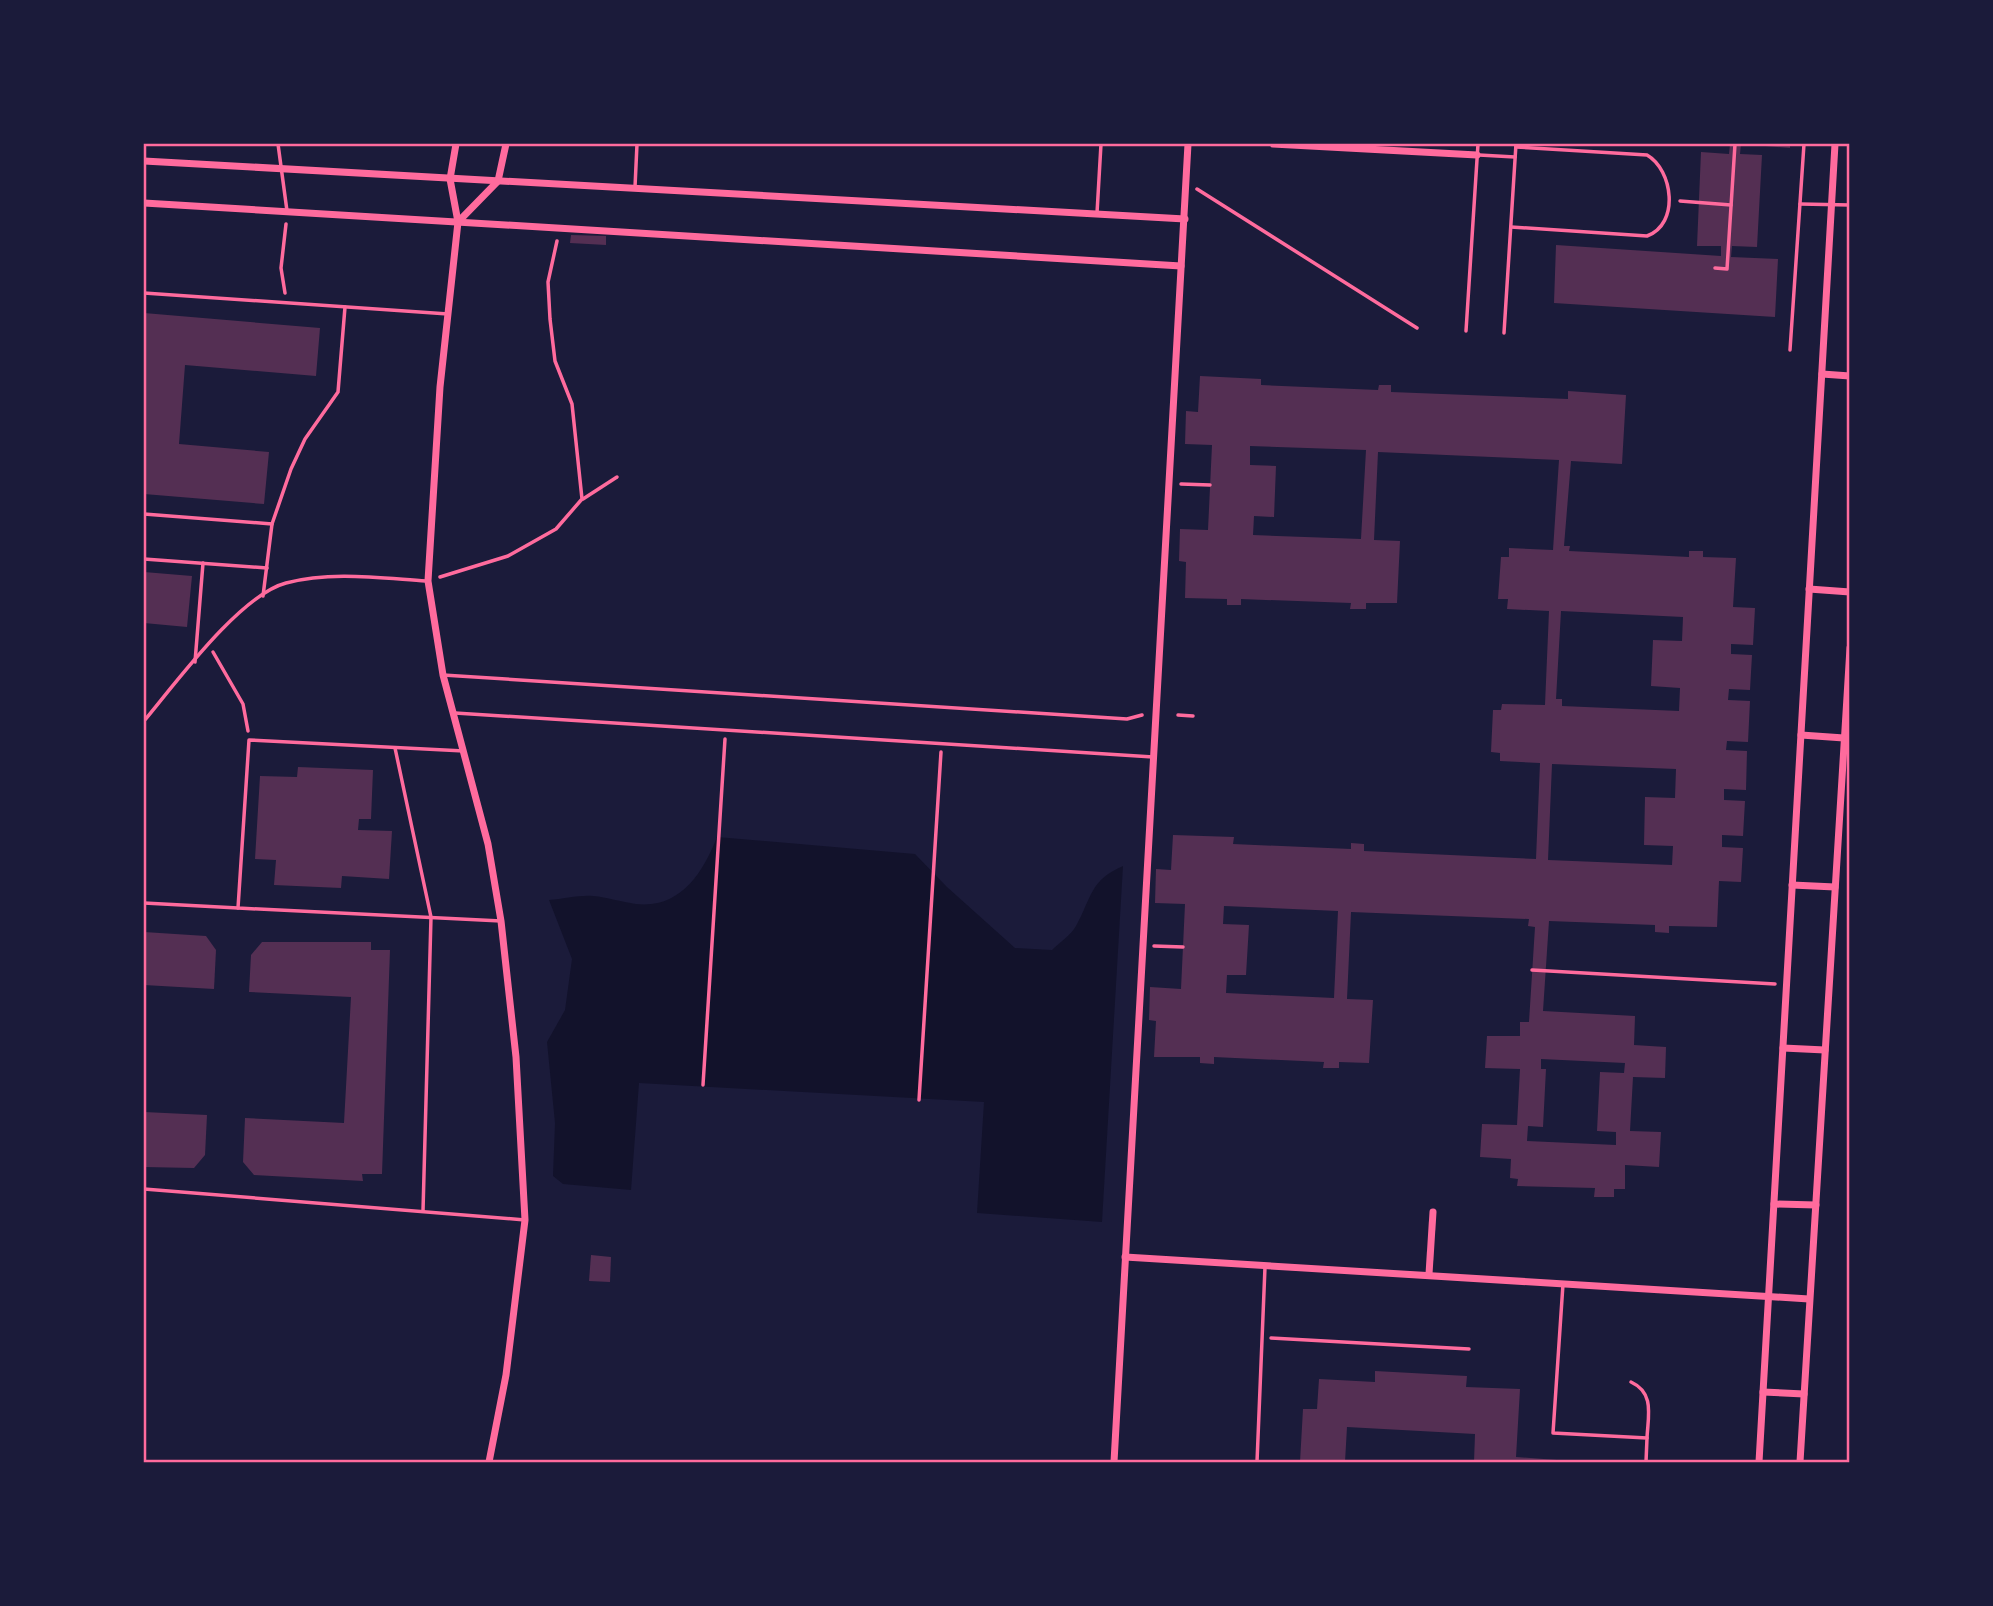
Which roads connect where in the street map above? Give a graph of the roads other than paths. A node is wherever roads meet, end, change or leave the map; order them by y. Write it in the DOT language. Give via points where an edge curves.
graph roads {
  1 [pos="278,144"];
  2 [pos="456,144"];
  3 [pos="506,144"];
  4 [pos="637,144"];
  5 [pos="1101,144"];
  6 [pos="1188,144"];
  7 [pos="1273,144"];
  8 [pos="1478,144"];
  9 [pos="1804,144"];
  10 [pos="1835,144"];
  11 [pos="1516,145"];
  12 [pos="1478,155"];
  13 [pos="1515,157"];
  14 [pos="144,161"];
  15 [pos="282,169"];
  16 [pos="450,178"];
  17 [pos="498,181"];
  18 [pos="635,189"];
  19 [pos="144,204"];
  20 [pos="1800,204"];
  21 [pos="1832,205"];
  22 [pos="1850,205"];
  23 [pos="288,212"];
  24 [pos="1097,215"];
  25 [pos="1185,219"];
  26 [pos="458,222"];
  27 [pos="1511,227"];
  28 [pos="1181,265"];
  29 [pos="144,293"];
  30 [pos="345,307"];
  31 [pos="449,314"];
  32 [pos="1466,331"];
  33 [pos="1504,333"];
  34 [pos="1790,349"];
  35 [pos="1822,374"];
  36 [pos="1850,376"];
  37 [pos="144,513"];
  38 [pos="272,524"];
  39 [pos="144,559"];
  40 [pos="203,564"];
  41 [pos="267,568"];
  42 [pos="428,581"];
  43 [pos="1809,589"];
  44 [pos="1850,592"];
  45 [pos="263,596"];
  46 [pos="1850,648"];
  47 [pos="195,662"];
  48 [pos="443,675"];
  49 [pos="453,713"];
  50 [pos="1142,715"];
  51 [pos="144,721"];
  52 [pos="1801,736"];
  53 [pos="1844,738"];
  54 [pos="394,747"];
  55 [pos="466,751"];
  56 [pos="1153,757"];
  57 [pos="1792,885"];
  58 [pos="1835,887"];
  59 [pos="144,903"];
  60 [pos="238,908"];
  61 [pos="430,917"];
  62 [pos="501,920"];
  63 [pos="1783,1048"];
  64 [pos="1825,1050"];
  65 [pos="144,1189"];
  66 [pos="1774,1205"];
  67 [pos="1816,1205"];
  68 [pos="423,1211"];
  69 [pos="1433,1212"];
  70 [pos="525,1220"];
  71 [pos="1125,1257"];
  72 [pos="1265,1265"];
  73 [pos="1429,1274"];
  74 [pos="1563,1282"];
  75 [pos="1768,1296"];
  76 [pos="1809,1299"];
  77 [pos="1632,1382"];
  78 [pos="1763,1392"];
  79 [pos="1804,1394"];
  80 [pos="1647,1438"];
  81 [pos="489,1462"];
  82 [pos="1114,1462"];
  83 [pos="1257,1462"];
  84 [pos="1646,1462"];
  85 [pos="1759,1462"];
  86 [pos="1800,1462"];
  1 -- 15 [label="lane"];
  2 -- 16 [label="street"];
  3 -- 17 [label="street"];
  4 -- 18 [label="lane"];
  5 -- 24 [label="lane"];
  6 -- 25 [label="street"];
  7 -- 12 [label="street"];
  8 -- 12 [label="lane"];
  9 -- 20 [label="lane"];
  10 -- 21 [label="street"];
  11 -- 13 [label="lane"];
  11 -- 27 [label="lane" via="1647,155 1666,172 1668,200 1661,225 1647,236"];
  12 -- 13 [label="lane"];
  12 -- 32 [label="lane"];
  13 -- 27 [label="lane"];
  14 -- 15 [label="street"];
  15 -- 16 [label="street"];
  15 -- 23 [label="lane"];
  16 -- 17 [label="street"];
  16 -- 26 [label="street"];
  17 -- 18 [label="street"];
  17 -- 26 [label="street"];
  18 -- 24 [label="street"];
  19 -- 23 [label="street"];
  20 -- 21 [label="lane"];
  20 -- 34 [label="lane"];
  21 -- 22 [label="lane"];
  21 -- 35 [label="street"];
  23 -- 26 [label="street"];
  24 -- 25 [label="street"];
  25 -- 28 [label="street"];
  26 -- 28 [label="street"];
  26 -- 31 [label="street"];
  27 -- 33 [label="lane"];
  28 -- 56 [label="street"];
  29 -- 30 [label="lane"];
  30 -- 31 [label="lane"];
  30 -- 38 [label="lane" via="338,392 304,439"];
  31 -- 42 [label="street"];
  35 -- 36 [label="street"];
  35 -- 43 [label="street"];
  37 -- 38 [label="lane"];
  38 -- 41 [label="lane"];
  39 -- 40 [label="lane"];
  40 -- 41 [label="lane"];
  40 -- 47 [label="lane"];
  41 -- 45 [label="lane"];
  42 -- 45 [label="lane" via="342,576 284,583"];
  42 -- 48 [label="street"];
  43 -- 44 [label="street"];
  43 -- 52 [label="street"];
  45 -- 47 [label="lane" via="247,606"];
  46 -- 53 [label="street"];
  47 -- 51 [label="lane"];
  48 -- 49 [label="street"];
  48 -- 50 [label="lane" via="944,709 1127,719"];
  49 -- 55 [label="street"];
  49 -- 56 [label="lane"];
  52 -- 53 [label="street"];
  52 -- 57 [label="street"];
  53 -- 58 [label="street"];
  54 -- 55 [label="lane"];
  54 -- 60 [label="lane" via="249,740"];
  54 -- 61 [label="lane"];
  55 -- 62 [label="street"];
  56 -- 71 [label="street"];
  57 -- 58 [label="street"];
  57 -- 63 [label="street"];
  58 -- 64 [label="street"];
  59 -- 60 [label="lane"];
  60 -- 61 [label="lane"];
  61 -- 62 [label="lane"];
  61 -- 68 [label="lane"];
  62 -- 70 [label="street" via="516,1057"];
  63 -- 64 [label="street"];
  63 -- 66 [label="street"];
  64 -- 67 [label="street"];
  65 -- 68 [label="lane"];
  66 -- 67 [label="street"];
  66 -- 75 [label="street"];
  67 -- 76 [label="street"];
  68 -- 70 [label="lane"];
  69 -- 73 [label="street"];
  70 -- 81 [label="street" via="506,1375"];
  71 -- 72 [label="street"];
  71 -- 82 [label="street"];
  72 -- 73 [label="street"];
  72 -- 83 [label="lane"];
  73 -- 74 [label="street"];
  74 -- 75 [label="street"];
  74 -- 80 [label="lane" via="1553,1433"];
  75 -- 76 [label="street"];
  75 -- 78 [label="street"];
  76 -- 79 [label="street"];
  77 -- 80 [label="lane" via="1643,1387 1648,1397"];
  78 -- 79 [label="street"];
  78 -- 85 [label="street"];
  79 -- 86 [label="street"];
  80 -- 84 [label="lane"];
}
